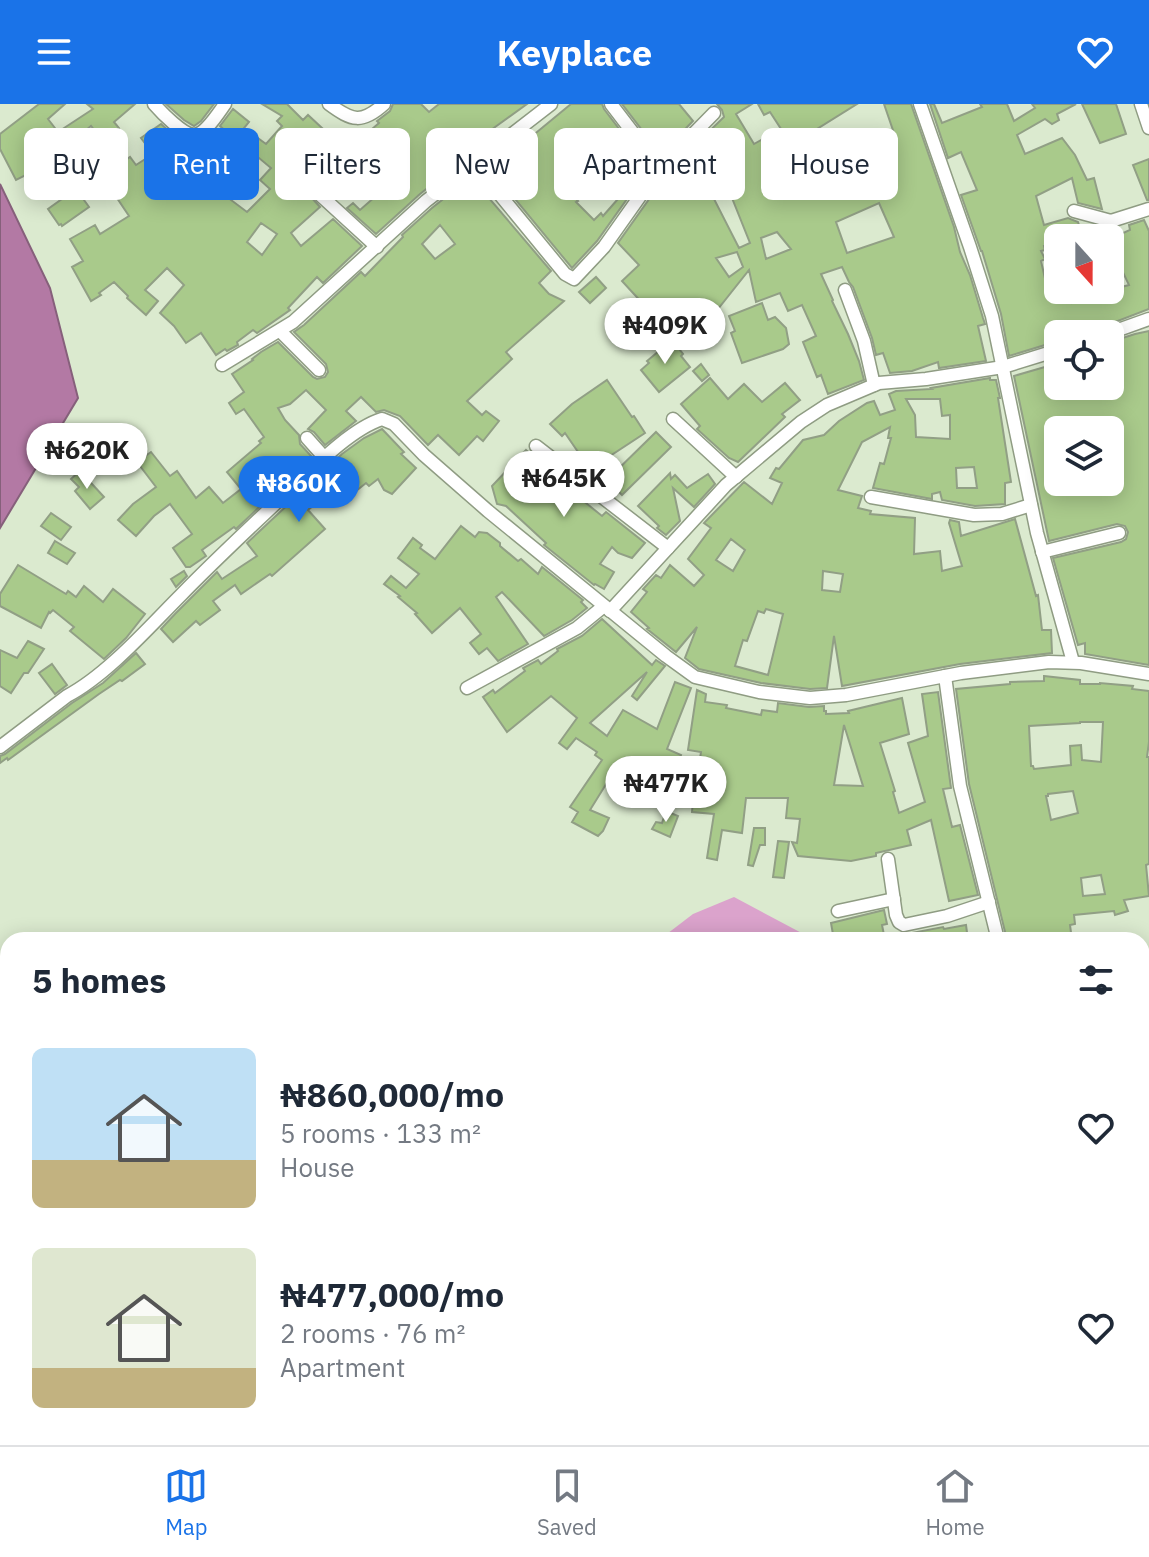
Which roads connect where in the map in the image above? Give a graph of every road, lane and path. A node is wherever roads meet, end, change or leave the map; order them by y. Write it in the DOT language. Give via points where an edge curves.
graph roads {
  1 [pos="154,104"];
  2 [pos="225,104"];
  3 [pos="329,104"];
  4 [pos="384,104"];
  5 [pos="551,104"];
  6 [pos="611,104"];
  7 [pos="920,104"];
  8 [pos="1141,104"];
  9 [pos="714,113"];
  10 [pos="520,128"];
  11 [pos="629,128"];
  12 [pos="699,128"];
  13 [pos="1149,128"];
  14 [pos="326,200"];
  15 [pos="427,200"];
  16 [pos="504,200"];
  17 [pos="637,200"];
  18 [pos="1149,209"];
  19 [pos="1074,211"];
  20 [pos="377,247"];
  21 [pos="845,290"];
  22 [pos="1149,319"];
  23 [pos="1124,328"];
  24 [pos="280,331"];
  25 [pos="1044,354"];
  26 [pos="222,365"];
  27 [pos="1003,367"];
  28 [pos="319,370"];
  29 [pos="874,385"];
  30 [pos="673,419"];
  31 [pos="307,438"];
  32 [pos="536,446"];
  33 [pos="324,457"];
  34 [pos="736,477"];
  35 [pos="871,497"];
  36 [pos="1031,505"];
  37 [pos="1119,533"];
  38 [pos="668,548"];
  39 [pos="1042,552"];
  40 [pos="607,608"];
  41 [pos="1073,662"];
  42 [pos="1149,674"];
  43 [pos="945,676"];
  44 [pos="467,688"];
  45 [pos="0,747"];
  46 [pos="888,859"];
  47 [pos="894,899"];
  48 [pos="989,902"];
  49 [pos="838,911"];
  50 [pos="996,932"];
  1 -- 2 [label="street" via="195,135"];
  3 -- 4 [label="street" via="360,119"];
  5 -- 10 [label="street"];
  6 -- 11 [label="street"];
  7 -- 27 [label="street" via="992,316"];
  8 -- 13 [label="street"];
  9 -- 12 [label="street"];
  14 -- 20 [label="street"];
  15 -- 20 [label="street"];
  16 -- 17 [label="street" via="574,279"];
  18 -- 19 [label="street" via="1111,221"];
  20 -- 24 [label="street"];
  21 -- 29 [label="street"];
  22 -- 23 [label="street"];
  24 -- 26 [label="street"];
  24 -- 28 [label="street"];
  25 -- 27 [label="street"];
  27 -- 29 [label="street"];
  27 -- 36 [label="street"];
  29 -- 34 [label="street" via="801,422"];
  30 -- 34 [label="street"];
  31 -- 33 [label="street"];
  32 -- 38 [label="street"];
  33 -- 40 [label="street" via="372,422 394,424 488,511"];
  33 -- 45 [label="street" via="121,655"];
  34 -- 38 [label="street"];
  35 -- 36 [label="street" via="974,515"];
  36 -- 39 [label="street"];
  37 -- 39 [label="street"];
  38 -- 40 [label="street"];
  39 -- 41 [label="street"];
  40 -- 43 [label="street" via="695,677 759,692 810,698 846,695"];
  40 -- 44 [label="street"];
  41 -- 42 [label="street"];
  41 -- 43 [label="street"];
  43 -- 48 [label="street" via="960,786"];
  46 -- 47 [label="street"];
  47 -- 48 [label="street" via="904,925"];
  47 -- 49 [label="street"];
  48 -- 50 [label="street"];
}
